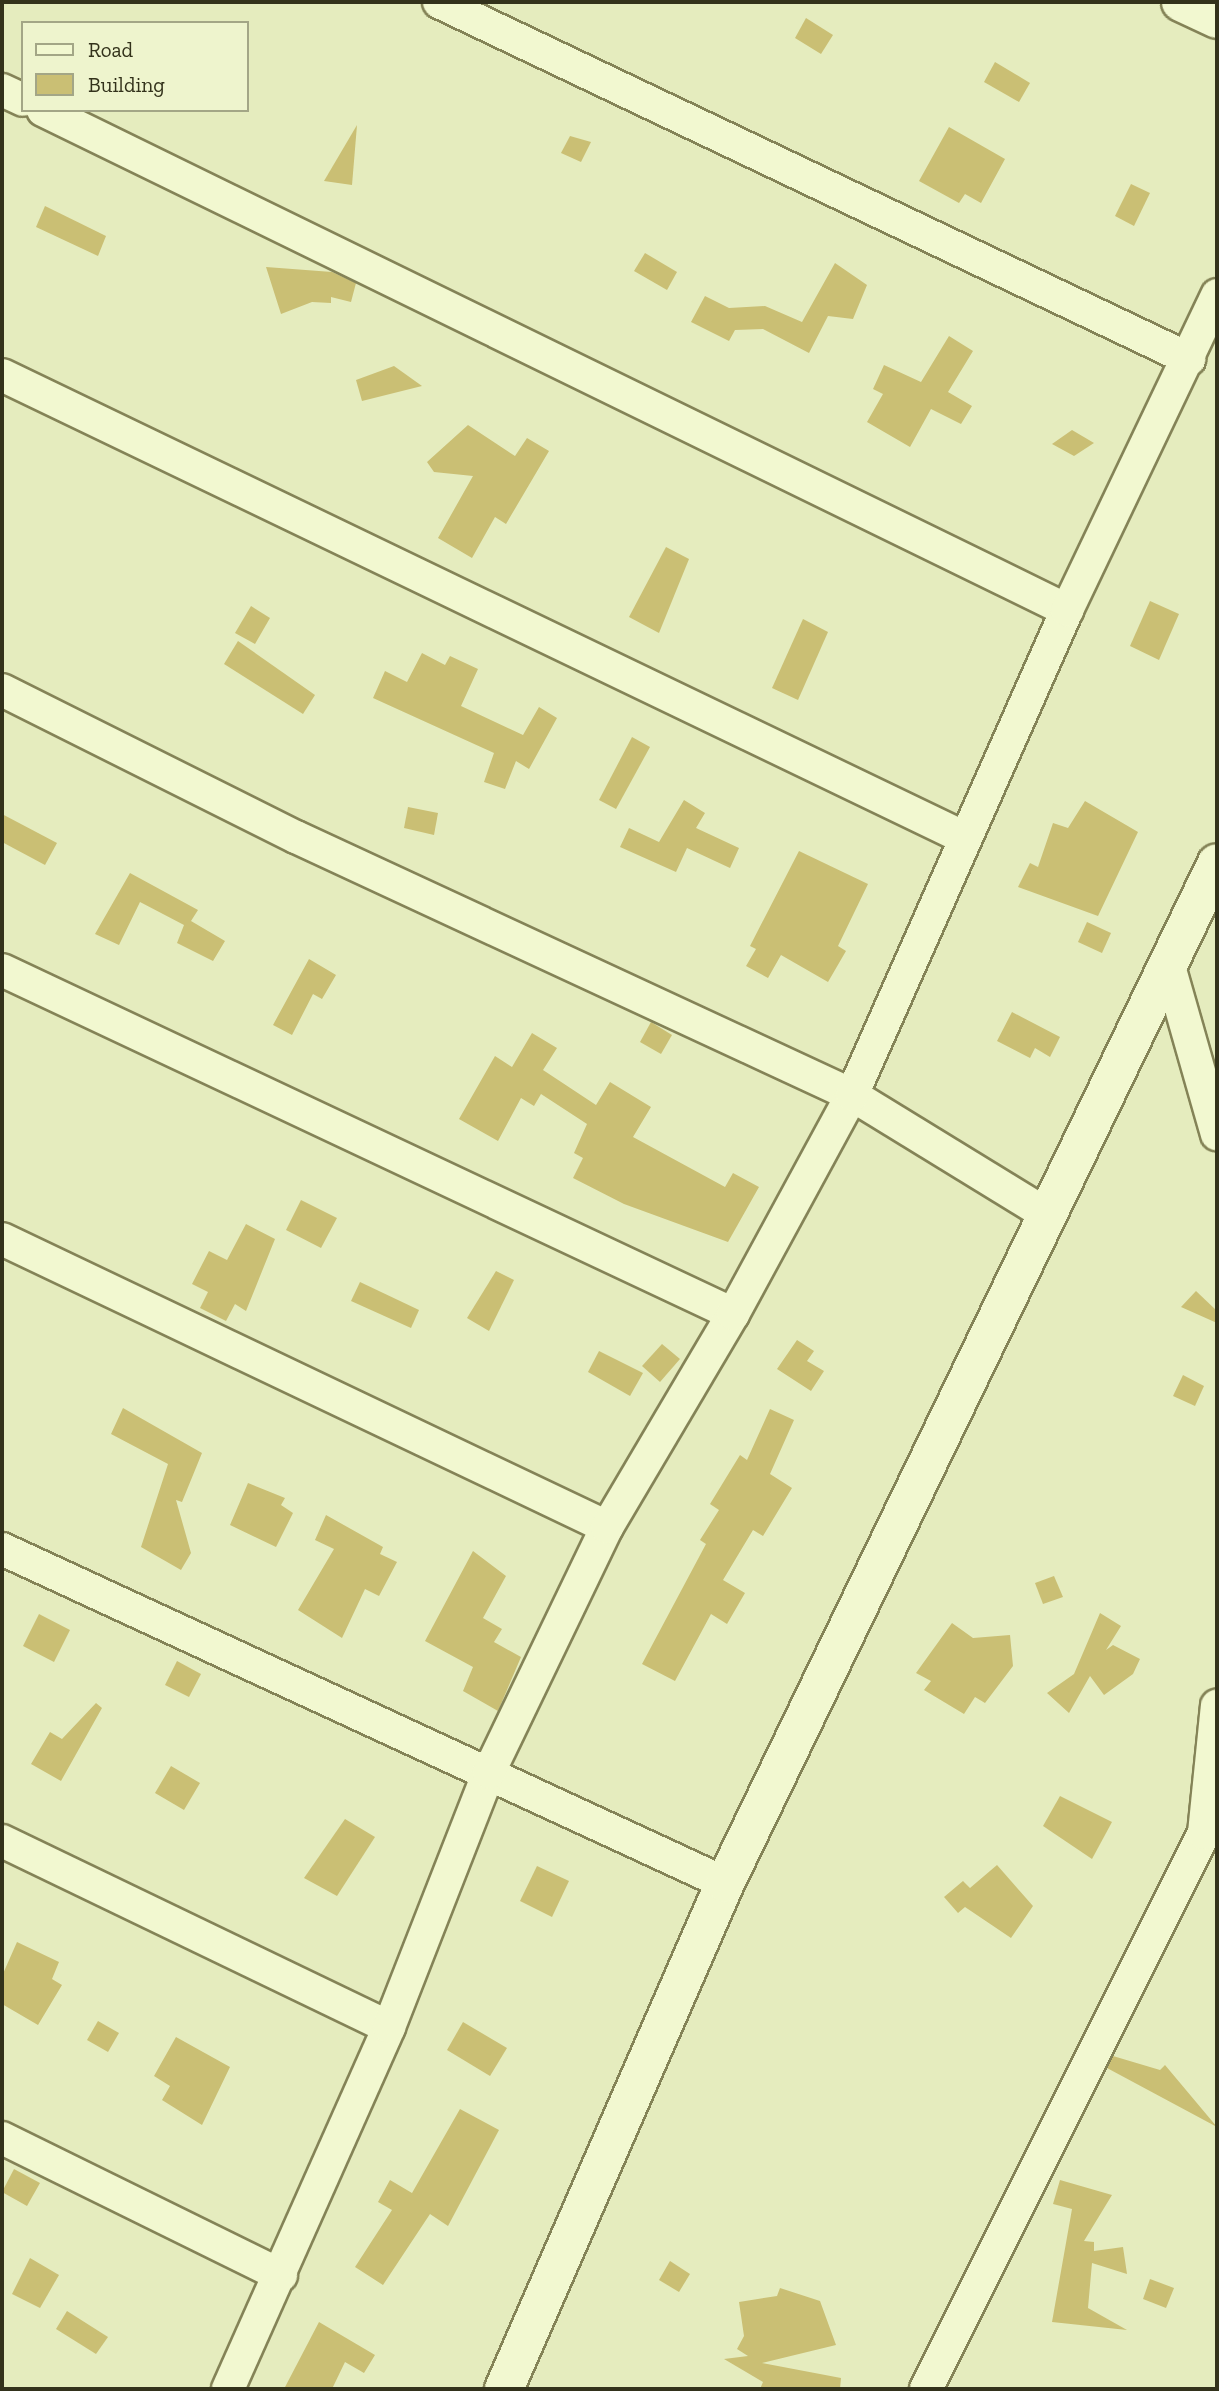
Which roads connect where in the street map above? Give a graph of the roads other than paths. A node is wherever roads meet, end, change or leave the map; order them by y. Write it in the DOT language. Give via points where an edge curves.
graph roads {
  1 [pos="439,2"];
  2 [pos="1181,2"];
  3 [pos="1217,19"];
  4 [pos="2,90"];
  5 [pos="21,99"];
  6 [pos="47,112"];
  7 [pos="1217,295"];
  8 [pos="1189,359"];
  9 [pos="2,375"];
  10 [pos="1067,610"];
  11 [pos="2,690"];
  12 [pos="965,838"];
  13 [pos="1217,863"];
  14 [pos="1169,966"];
  15 [pos="2,970"];
  16 [pos="852,1095"];
  17 [pos="1217,1134"];
  18 [pos="1048,1215"];
  19 [pos="2,1238"];
  20 [pos="733,1314"];
  21 [pos="607,1527"];
  22 [pos="2,1549"];
  23 [pos="1217,1706"];
  24 [pos="489,1772"];
  25 [pos="2,1841"];
  26 [pos="725,1883"];
  27 [pos="389,2027"];
  28 [pos="2,2138"];
  29 [pos="281,2275"];
  30 [pos="228,2389"];
  31 [pos="505,2389"];
  32 [pos="926,2389"];
  1 -- 8 [label="street"];
  2 -- 3 [label="street"];
  4 -- 5 [label="street"];
  6 -- 10 [label="street"];
  7 -- 8 [label="street"];
  8 -- 10 [label="street"];
  9 -- 12 [label="street"];
  10 -- 12 [label="street"];
  11 -- 16 [label="street" via="296,837"];
  12 -- 16 [label="street"];
  13 -- 14 [label="street"];
  14 -- 17 [label="street"];
  14 -- 18 [label="street"];
  15 -- 20 [label="street"];
  16 -- 18 [label="street"];
  16 -- 20 [label="street"];
  18 -- 26 [label="street"];
  19 -- 21 [label="street"];
  20 -- 21 [label="street"];
  21 -- 24 [label="street"];
  22 -- 24 [label="street"];
  23 -- 32 [label="street" via="1204,1833"];
  24 -- 26 [label="street"];
  24 -- 27 [label="street"];
  25 -- 27 [label="street"];
  26 -- 31 [label="street"];
  27 -- 29 [label="street"];
  28 -- 29 [label="street"];
  29 -- 30 [label="street"];
}
